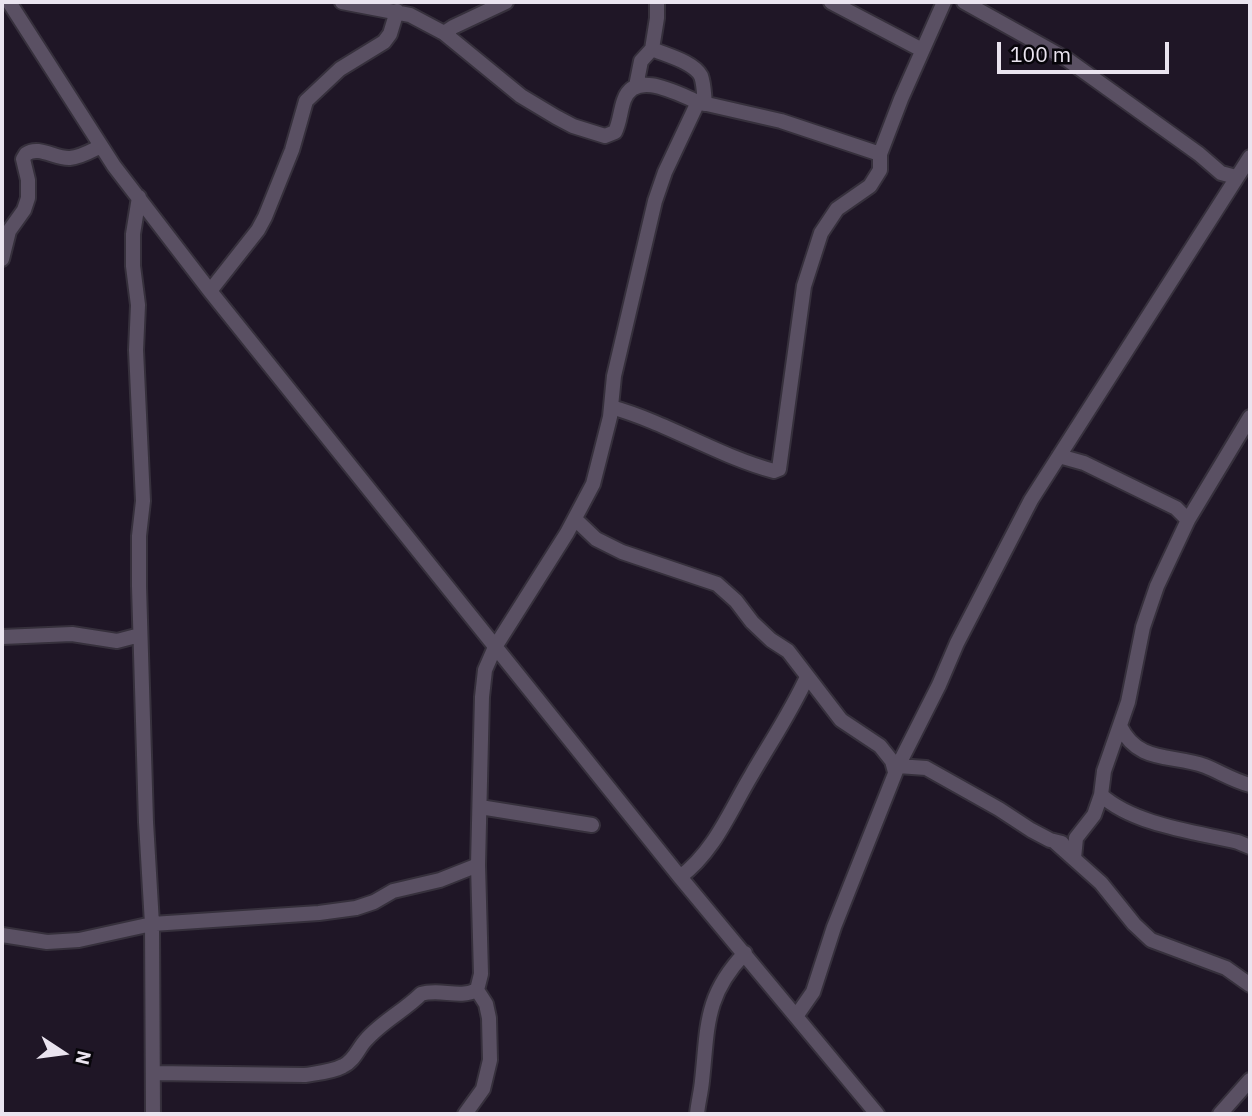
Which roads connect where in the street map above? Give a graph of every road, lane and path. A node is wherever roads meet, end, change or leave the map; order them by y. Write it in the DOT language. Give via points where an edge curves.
graph roads {
  1 [pos="9,2"];
  2 [pos="342,2"];
  3 [pos="506,2"];
  4 [pos="657,2"];
  5 [pos="831,2"];
  6 [pos="963,2"];
  7 [pos="944,3"];
  8 [pos="397,11"];
  9 [pos="444,33"];
  10 [pos="652,49"];
  11 [pos="922,50"];
  12 [pos="641,85"];
  13 [pos="702,103"];
  14 [pos="102,146"];
  15 [pos="880,154"];
  16 [pos="1250,157"];
  17 [pos="1236,177"];
  18 [pos="139,197"];
  19 [pos="2,259"];
  20 [pos="210,291"];
  21 [pos="611,407"];
  22 [pos="1250,417"];
  23 [pos="1059,456"];
  24 [pos="1196,506"];
  25 [pos="1176,508"];
  26 [pos="575,519"];
  27 [pos="1188,520"];
  28 [pos="140,635"];
  29 [pos="2,638"];
  30 [pos="495,647"];
  31 [pos="807,677"];
  32 [pos="1120,741"];
  33 [pos="897,769"];
  34 [pos="1250,785"];
  35 [pos="1102,803"];
  36 [pos="480,807"];
  37 [pos="592,825"];
  38 [pos="1076,838"];
  39 [pos="1054,841"];
  40 [pos="1250,847"];
  41 [pos="1074,858"];
  42 [pos="478,865"];
  43 [pos="680,877"];
  44 [pos="152,924"];
  45 [pos="2,935"];
  46 [pos="745,953"];
  47 [pos="1250,985"];
  48 [pos="477,990"];
  49 [pos="797,1015"];
  50 [pos="153,1073"];
  51 [pos="1250,1080"];
  52 [pos="153,1114"];
  53 [pos="466,1114"];
  54 [pos="697,1114"];
  55 [pos="877,1114"];
  56 [pos="1220,1114"];
  1 -- 14 [label="street"];
  2 -- 8 [label="street"];
  3 -- 9 [label="street"];
  4 -- 10 [label="street"];
  5 -- 11 [label="street"];
  6 -- 7 [label="street"];
  6 -- 17 [label="street" via="1068,60 1220,173"];
  7 -- 11 [label="street"];
  8 -- 9 [label="street"];
  8 -- 20 [label="street" via="384,42 340,69 306,101 265,217"];
  9 -- 12 [label="street" via="521,96 573,126 605,136 615,132 628,93"];
  10 -- 12 [label="street" via="643,58"];
  10 -- 13 [label="street" via="693,67 701,77"];
  11 -- 15 [label="street"];
  12 -- 13 [label="street"];
  13 -- 15 [label="street" via="781,121"];
  13 -- 21 [label="street" via="665,172 655,201 614,376"];
  14 -- 18 [label="street"];
  14 -- 19 [label="street" via="75,158 36,151 26,155 27,198 9,231"];
  15 -- 21 [label="street" via="880,170 870,186 836,209 821,233 804,286 779,469 748,462"];
  16 -- 17 [label="street"];
  17 -- 23 [label="street"];
  18 -- 20 [label="street"];
  18 -- 28 [label="street" via="133,266 143,501"];
  20 -- 30 [label="street"];
  21 -- 26 [label="street" via="593,484"];
  22 -- 24 [label="street"];
  23 -- 25 [label="street" via="1084,463"];
  23 -- 33 [label="street" via="1031,500"];
  24 -- 25 [label="street"];
  24 -- 27 [label="street"];
  25 -- 27 [label="street"];
  26 -- 30 [label="street"];
  26 -- 31 [label="street" via="596,539 622,552 717,584 771,640 788,651"];
  27 -- 32 [label="street" via="1150,603"];
  28 -- 29 [label="street" via="117,641 72,634"];
  28 -- 44 [label="street"];
  30 -- 36 [label="street" via="485,670 482,697"];
  30 -- 43 [label="street"];
  31 -- 33 [label="street" via="841,720 880,746"];
  31 -- 43 [label="street" via="724,825 694,867"];
  32 -- 34 [label="street" via="1158,758 1202,765"];
  32 -- 35 [label="street" via="1104,771"];
  33 -- 39 [label="street" via="926,768"];
  33 -- 49 [label="street" via="813,992"];
  35 -- 38 [label="street"];
  35 -- 40 [label="street" via="1155,823"];
  36 -- 37 [label="street"];
  36 -- 42 [label="street"];
  38 -- 39 [label="street"];
  38 -- 41 [label="street"];
  39 -- 41 [label="street"];
  41 -- 47 [label="street" via="1151,940 1226,968"];
  42 -- 44 [label="street" via="393,891 356,908"];
  42 -- 48 [label="street" via="481,966"];
  43 -- 46 [label="street"];
  44 -- 45 [label="street" via="79,940 47,942"];
  44 -- 50 [label="street"];
  46 -- 49 [label="street"];
  46 -- 54 [label="street" via="726,977 706,1026"];
  48 -- 50 [label="street" via="459,995 421,994 364,1041 343,1067 329,1071 305,1075"];
  48 -- 53 [label="street" via="489,1018 489,1060 484,1089"];
  49 -- 55 [label="street"];
  50 -- 52 [label="street"];
  51 -- 56 [label="street"];
}
